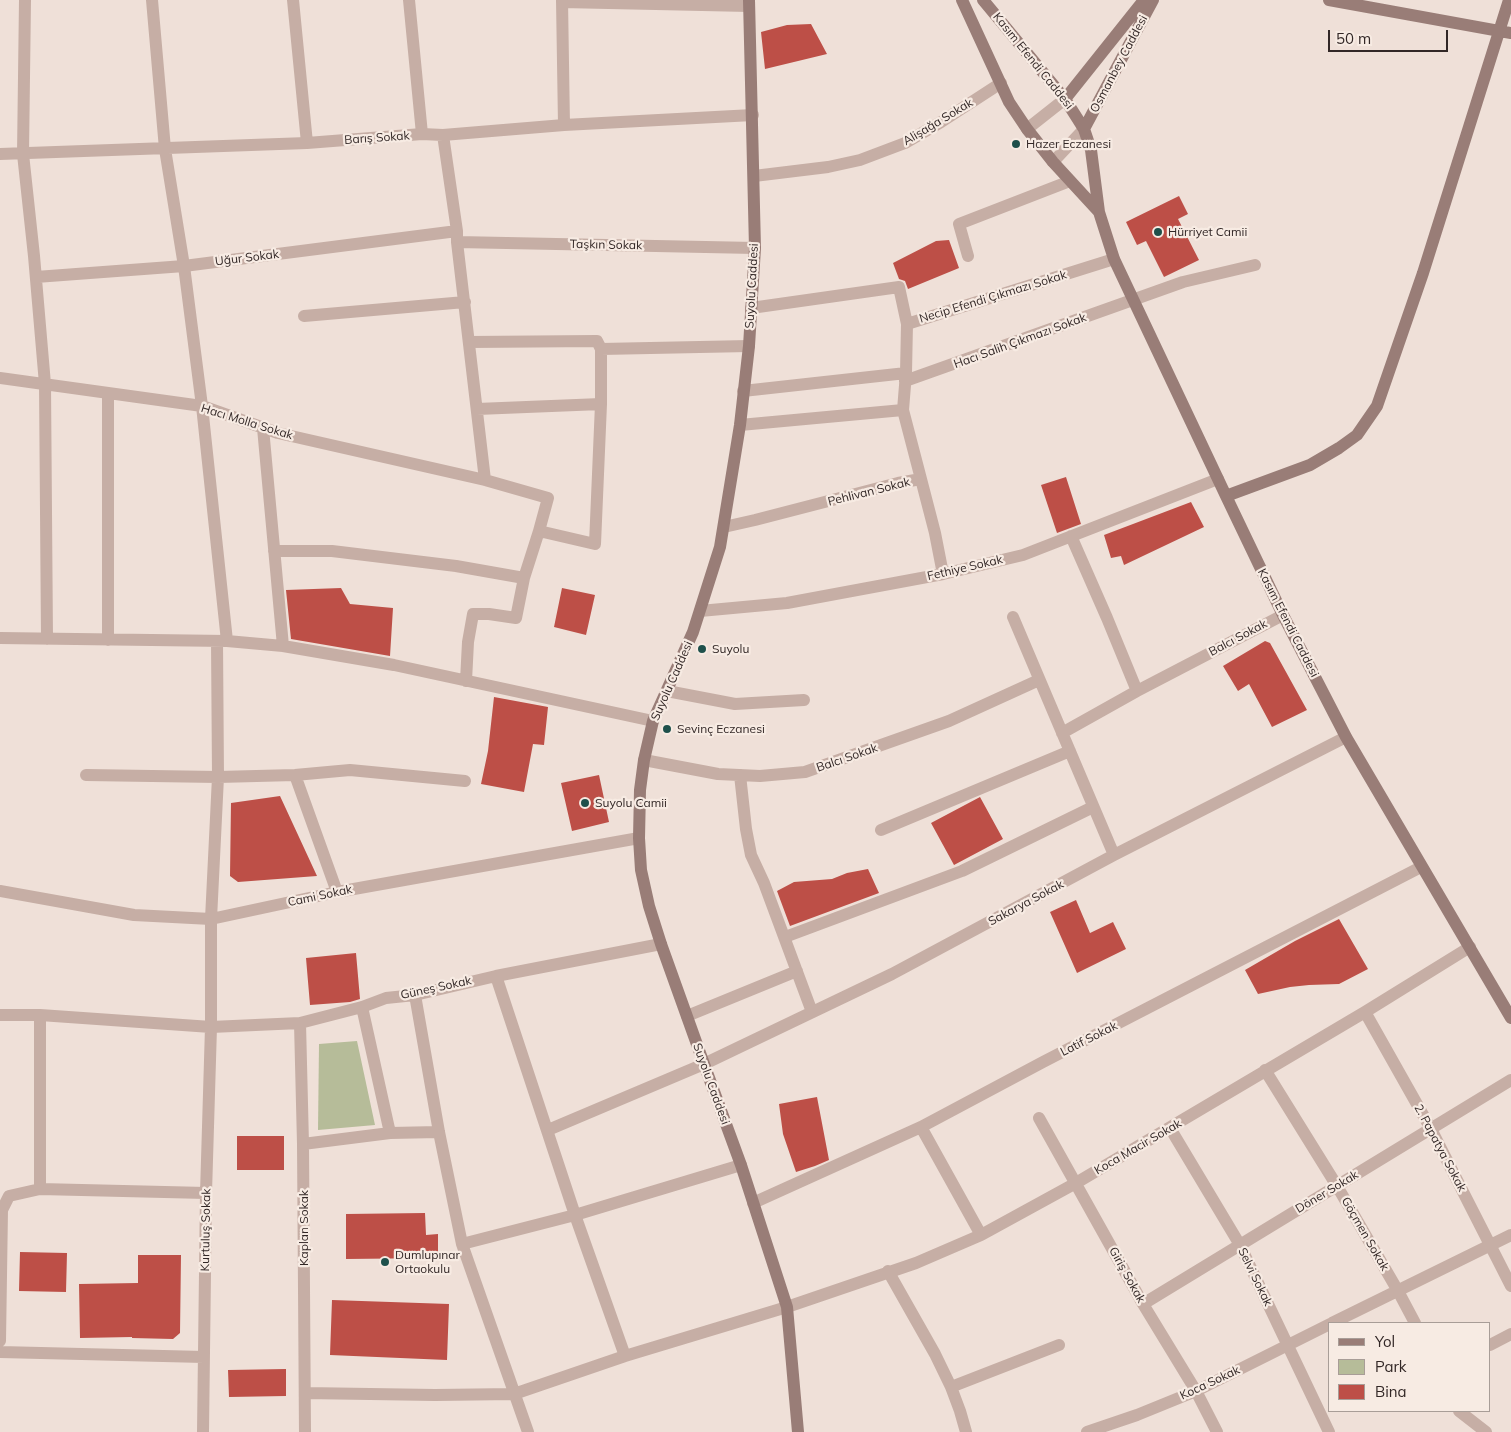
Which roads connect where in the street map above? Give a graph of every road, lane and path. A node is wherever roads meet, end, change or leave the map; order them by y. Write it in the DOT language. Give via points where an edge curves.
graph roads {
  1 [pos="25,0"];
  2 [pos="152,0"];
  3 [pos="293,0"];
  4 [pos="409,0"];
  5 [pos="962,0"];
  6 [pos="983,0"];
  7 [pos="1144,0"];
  8 [pos="1153,0"];
  9 [pos="1330,0"];
  10 [pos="1509,0"];
  11 [pos="562,1"];
  12 [pos="749,3"];
  13 [pos="1505,32"];
  14 [pos="1001,83"];
  15 [pos="1065,98"];
  16 [pos="753,115"];
  17 [pos="564,124"];
  18 [pos="1027,128"];
  19 [pos="1084,129"];
  20 [pos="422,134"];
  21 [pos="443,135"];
  22 [pos="308,143"];
  23 [pos="165,149"];
  24 [pos="0,154"];
  25 [pos="23,154"];
  26 [pos="1053,162"];
  27 [pos="754,176"];
  28 [pos="1070,181"];
  29 [pos="1099,212"];
  30 [pos="457,237"];
  31 [pos="755,248"];
  32 [pos="968,256"];
  33 [pos="1114,259"];
  34 [pos="1255,265"];
  35 [pos="184,266"];
  36 [pos="36,277"];
  37 [pos="1134,300"];
  38 [pos="465,302"];
  39 [pos="751,308"];
  40 [pos="304,316"];
  41 [pos="907,324"];
  42 [pos="469,342"];
  43 [pos="748,346"];
  44 [pos="601,349"];
  45 [pos="906,377"];
  46 [pos="0,378"];
  47 [pos="44,384"];
  48 [pos="744,391"];
  49 [pos="108,393"];
  50 [pos="601,404"];
  51 [pos="202,406"];
  52 [pos="477,410"];
  53 [pos="903,410"];
  54 [pos="740,425"];
  55 [pos="263,428"];
  56 [pos="921,479"];
  57 [pos="1218,479"];
  58 [pos="485,480"];
  59 [pos="1226,496"];
  60 [pos="724,526"];
  61 [pos="539,531"];
  62 [pos="1071,536"];
  63 [pos="274,551"];
  64 [pos="942,574"];
  65 [pos="524,578"];
  66 [pos="700,612"];
  67 [pos="1283,615"];
  68 [pos="1013,617"];
  69 [pos="0,638"];
  70 [pos="47,638"];
  71 [pos="108,640"];
  72 [pos="222,641"];
  73 [pos="283,646"];
  74 [pos="1039,680"];
  75 [pos="466,681"];
  76 [pos="667,691"];
  77 [pos="1137,691"];
  78 [pos="804,700"];
  79 [pos="653,721"];
  80 [pos="1062,733"];
  81 [pos="1346,737"];
  82 [pos="1070,751"];
  83 [pos="644,760"];
  84 [pos="86,775"];
  85 [pos="295,775"];
  86 [pos="740,775"];
  87 [pos="218,777"];
  88 [pos="465,781"];
  89 [pos="1093,806"];
  90 [pos="881,830"];
  91 [pos="639,838"];
  92 [pos="1114,855"];
  93 [pos="1421,867"];
  94 [pos="0,892"];
  95 [pos="337,892"];
  96 [pos="210,919"];
  97 [pos="784,938"];
  98 [pos="661,944"];
  99 [pos="1470,947"];
  100 [pos="797,971"];
  101 [pos="496,976"];
  102 [pos="416,994"];
  103 [pos="362,1008"];
  104 [pos="812,1012"];
  105 [pos="1365,1012"];
  106 [pos="0,1015"];
  107 [pos="40,1015"];
  108 [pos="687,1016"];
  109 [pos="1511,1018"];
  110 [pos="300,1023"];
  111 [pos="211,1027"];
  112 [pos="704,1064"];
  113 [pos="1265,1070"];
  114 [pos="1511,1080"];
  115 [pos="1039,1118"];
  116 [pos="921,1127"];
  117 [pos="1170,1128"];
  118 [pos="1431,1129"];
  119 [pos="548,1130"];
  120 [pos="439,1132"];
  121 [pos="390,1133"];
  122 [pos="304,1144"];
  123 [pos="741,1164"];
  124 [pos="1076,1183"];
  125 [pos="1337,1186"];
  126 [pos="40,1189"];
  127 [pos="206,1194"];
  128 [pos="753,1203"];
  129 [pos="1,1210"];
  130 [pos="575,1214"];
  131 [pos="981,1235"];
  132 [pos="1511,1235"];
  133 [pos="462,1244"];
  134 [pos="1240,1245"];
  135 [pos="1490,1246"];
  136 [pos="888,1271"];
  137 [pos="1511,1286"];
  138 [pos="1398,1292"];
  139 [pos="1143,1304"];
  140 [pos="787,1307"];
  141 [pos="1335,1322"];
  142 [pos="1414,1322"];
  143 [pos="1328,1325"];
  144 [pos="1511,1334"];
  145 [pos="0,1341"];
  146 [pos="1288,1344"];
  147 [pos="1491,1344"];
  148 [pos="1059,1345"];
  149 [pos="0,1352"];
  150 [pos="204,1356"];
  151 [pos="625,1356"];
  152 [pos="951,1387"];
  153 [pos="1196,1391"];
  154 [pos="305,1393"];
  155 [pos="514,1394"];
  156 [pos="1460,1412"];
  157 [pos="797,1431"];
  158 [pos="203,1432"];
  159 [pos="306,1432"];
  160 [pos="528,1432"];
  161 [pos="966,1432"];
  162 [pos="1087,1432"];
  163 [pos="1217,1432"];
  164 [pos="1329,1432"];
  165 [pos="1486,1432"];
  1 -- 25 [label="street"];
  2 -- 23 [label="street, Kurtuluş Sokak"];
  3 -- 22 [label="street"];
  4 -- 20 [label="street"];
  5 -- 14 [label="street, Kasım Efendi Caddesi"];
  6 -- 15 [label="street, Kasım Efendi Caddesi"];
  7 -- 15 [label="street, Osmanbey Caddesi"];
  8 -- 19 [label="street, Osmanbey Caddesi"];
  9 -- 13 [label="street"];
  10 -- 13 [label="street"];
  11 -- 12 [label="street"];
  11 -- 17 [label="street"];
  12 -- 16 [label="street, Suyolu Caddesi"];
  13 -- 59 [label="street" via="1377,406 1357,435 1339,448 1310,465"];
  14 -- 18 [label="street, Kasım Efendi Caddesi" via="1009,102"];
  14 -- 27 [label="street, Alişağa Sokak" via="905,143 860,160"];
  15 -- 18 [label="street"];
  15 -- 19 [label="street, Kasım Efendi Caddesi"];
  16 -- 17 [label="street, Barış Sokak"];
  16 -- 27 [label="street, Suyolu Caddesi"];
  17 -- 21 [label="street, Barış Sokak"];
  18 -- 26 [label="street, Kasım Efendi Caddesi"];
  19 -- 26 [label="street"];
  19 -- 29 [label="street, Kasım Efendi Caddesi" via="1091,150"];
  20 -- 21 [label="street, Barış Sokak"];
  20 -- 22 [label="street, Barış Sokak"];
  21 -- 30 [label="street"];
  22 -- 23 [label="street, Barış Sokak"];
  23 -- 25 [label="street, Barış Sokak"];
  23 -- 35 [label="street, Kurtuluş Sokak"];
  24 -- 25 [label="street, Barış Sokak"];
  25 -- 36 [label="street"];
  26 -- 28 [label="street, Kasım Efendi Caddesi"];
  27 -- 31 [label="street, Suyolu Caddesi"];
  28 -- 29 [label="street, Kasım Efendi Caddesi"];
  28 -- 32 [label="street" via="959,224"];
  29 -- 33 [label="street, Kasım Efendi Caddesi"];
  30 -- 31 [label="street, Taşkın Sokak"];
  30 -- 35 [label="street, Uğur Sokak"];
  30 -- 38 [label="street"];
  31 -- 39 [label="street, Suyolu Caddesi"];
  33 -- 37 [label="street, Kasım Efendi Caddesi"];
  33 -- 41 [label="street, Necip Efendi Çıkmazı Sokak"];
  34 -- 37 [label="street, Hacı Salih Çıkmazı Sokak" via="1183,282"];
  35 -- 36 [label="street, Uğur Sokak"];
  35 -- 51 [label="street, Kurtuluş Sokak"];
  36 -- 47 [label="street"];
  37 -- 45 [label="street, Hacı Salih Çıkmazı Sokak"];
  37 -- 57 [label="street, Kasım Efendi Caddesi"];
  38 -- 40 [label="street"];
  38 -- 42 [label="street"];
  39 -- 41 [label="street, Necip Efendi Çıkmazı Sokak" via="899,287"];
  39 -- 43 [label="street, Suyolu Caddesi"];
  41 -- 45 [label="street"];
  42 -- 44 [label="street" via="598,341"];
  42 -- 52 [label="street"];
  43 -- 44 [label="street"];
  43 -- 48 [label="street, Suyolu Caddesi"];
  44 -- 50 [label="street"];
  45 -- 48 [label="street, Hacı Salih Çıkmazı Sokak"];
  45 -- 53 [label="street"];
  46 -- 47 [label="street, Hacı Molla Sokak"];
  47 -- 49 [label="street, Hacı Molla Sokak"];
  47 -- 70 [label="street"];
  48 -- 54 [label="street, Suyolu Caddesi"];
  49 -- 51 [label="street, Hacı Molla Sokak"];
  49 -- 71 [label="street"];
  50 -- 52 [label="street"];
  50 -- 61 [label="street" via="595,544"];
  51 -- 55 [label="street, Hacı Molla Sokak"];
  51 -- 72 [label="street, Kurtuluş Sokak"];
  52 -- 58 [label="street"];
  53 -- 54 [label="street"];
  53 -- 56 [label="street"];
  54 -- 60 [label="street, Suyolu Caddesi"];
  55 -- 58 [label="street, Hacı Molla Sokak"];
  55 -- 63 [label="street"];
  56 -- 60 [label="street, Pehlivan Sokak"];
  56 -- 64 [label="street, Pehlivan Sokak"];
  57 -- 59 [label="street, Kasım Efendi Caddesi"];
  57 -- 62 [label="street, Fethiye Sokak"];
  58 -- 61 [label="street, Hacı Molla Sokak" via="548,498"];
  59 -- 67 [label="street, Kasım Efendi Caddesi"];
  60 -- 66 [label="street, Suyolu Caddesi"];
  61 -- 65 [label="street"];
  62 -- 64 [label="street, Fethiye Sokak" via="1023,555"];
  62 -- 77 [label="street"];
  63 -- 65 [label="street" via="332,551"];
  63 -- 73 [label="street"];
  64 -- 66 [label="street, Fethiye Sokak" via="787,603"];
  65 -- 75 [label="street" via="516,618 473,614"];
  66 -- 76 [label="street, Suyolu Caddesi"];
  67 -- 77 [label="street, Balcı Sokak"];
  67 -- 81 [label="street, Kasım Efendi Caddesi"];
  68 -- 74 [label="street"];
  69 -- 70 [label="street"];
  70 -- 71 [label="street"];
  71 -- 72 [label="street"];
  72 -- 73 [label="street"];
  72 -- 87 [label="street, Kurtuluş Sokak"];
  73 -- 75 [label="street"];
  74 -- 80 [label="street"];
  74 -- 86 [label="street, Balcı Sokak" via="949,721 805,772"];
  75 -- 79 [label="street"];
  76 -- 78 [label="street" via="736,704"];
  76 -- 79 [label="street, Suyolu Caddesi"];
  77 -- 80 [label="street, Balcı Sokak"];
  79 -- 83 [label="street, Suyolu Caddesi"];
  80 -- 82 [label="street"];
  81 -- 92 [label="street, Sakarya Sokak"];
  81 -- 93 [label="street, Kasım Efendi Caddesi"];
  82 -- 89 [label="street"];
  82 -- 90 [label="street"];
  83 -- 86 [label="street, Balcı Sokak"];
  83 -- 91 [label="street, Suyolu Caddesi"];
  84 -- 87 [label="street"];
  85 -- 87 [label="street"];
  85 -- 88 [label="street" via="350,770"];
  85 -- 95 [label="street"];
  86 -- 97 [label="street" via="751,855"];
  87 -- 96 [label="street, Kurtuluş Sokak"];
  89 -- 92 [label="street"];
  89 -- 97 [label="street" via="962,871"];
  91 -- 95 [label="street, Cami Sokak"];
  91 -- 98 [label="street, Suyolu Caddesi" via="641,870"];
  92 -- 104 [label="street, Sakarya Sokak" via="892,974"];
  93 -- 99 [label="street, Kasım Efendi Caddesi"];
  93 -- 116 [label="street, Latif Sokak"];
  94 -- 96 [label="street, Cami Sokak" via="134,916"];
  95 -- 96 [label="street, Cami Sokak"];
  96 -- 111 [label="street, Kurtuluş Sokak"];
  97 -- 100 [label="street"];
  98 -- 101 [label="street, Güneş Sokak"];
  98 -- 108 [label="street, Suyolu Caddesi"];
  99 -- 105 [label="street, Koca Macir Sokak"];
  99 -- 109 [label="street, Kasım Efendi Caddesi"];
  100 -- 104 [label="street"];
  100 -- 108 [label="street"];
  101 -- 102 [label="street, Güneş Sokak"];
  101 -- 119 [label="street"];
  102 -- 103 [label="street, Güneş Sokak" via="386,998"];
  102 -- 120 [label="street"];
  103 -- 110 [label="street, Güneş Sokak"];
  103 -- 121 [label="street"];
  104 -- 112 [label="street, Sakarya Sokak"];
  105 -- 113 [label="street, Koca Macir Sokak"];
  105 -- 118 [label="street, 2. Papatya Sokak"];
  106 -- 107 [label="street, Güneş Sokak"];
  107 -- 111 [label="street, Güneş Sokak"];
  107 -- 126 [label="street"];
  108 -- 112 [label="street, Suyolu Caddesi"];
  110 -- 111 [label="street, Güneş Sokak"];
  110 -- 122 [label="street, Kaplan Sokak"];
  111 -- 127 [label="street, Kurtuluş Sokak"];
  112 -- 119 [label="street, Sakarya Sokak"];
  112 -- 123 [label="street, Suyolu Caddesi"];
  113 -- 117 [label="street, Koca Macir Sokak"];
  113 -- 125 [label="street, Göçmen Sokak"];
  114 -- 118 [label="street, Döner Sokak"];
  115 -- 124 [label="street, Giriş Sokak"];
  116 -- 128 [label="street, Latif Sokak"];
  116 -- 131 [label="street"];
  117 -- 124 [label="street, Koca Macir Sokak"];
  117 -- 134 [label="street, Selvi Sokak"];
  118 -- 125 [label="street, Döner Sokak"];
  118 -- 135 [label="street, 2. Papatya Sokak"];
  119 -- 130 [label="street"];
  120 -- 121 [label="street"];
  120 -- 133 [label="street"];
  121 -- 122 [label="street"];
  122 -- 154 [label="street, Kaplan Sokak"];
  123 -- 128 [label="street, Suyolu Caddesi"];
  123 -- 130 [label="street"];
  124 -- 131 [label="street, Koca Macir Sokak"];
  124 -- 139 [label="street, Giriş Sokak"];
  125 -- 134 [label="street, Döner Sokak"];
  125 -- 138 [label="street, Göçmen Sokak"];
  126 -- 127 [label="street"];
  126 -- 129 [label="street" via="9,1196"];
  127 -- 150 [label="street, Kurtuluş Sokak"];
  128 -- 140 [label="street, Suyolu Caddesi"];
  129 -- 145 [label="street"];
  130 -- 133 [label="street"];
  130 -- 151 [label="street"];
  131 -- 136 [label="street, Koca Macir Sokak" via="916,1263"];
  132 -- 135 [label="street, Koca Sokak"];
  133 -- 155 [label="street"];
  134 -- 139 [label="street, Döner Sokak"];
  134 -- 146 [label="street, Selvi Sokak"];
  135 -- 137 [label="street, 2. Papatya Sokak"];
  135 -- 138 [label="street, Koca Sokak"];
  136 -- 140 [label="street, Koca Macir Sokak"];
  136 -- 152 [label="street"];
  138 -- 141 [label="street, Koca Sokak"];
  138 -- 142 [label="street, Göçmen Sokak"];
  139 -- 153 [label="street, Giriş Sokak"];
  140 -- 151 [label="street, Koca Macir Sokak"];
  140 -- 157 [label="street, Suyolu Caddesi"];
  143 -- 146 [label="street, Koca Sokak"];
  144 -- 147 [label="street"];
  146 -- 153 [label="street, Koca Sokak"];
  146 -- 164 [label="street, Selvi Sokak"];
  148 -- 152 [label="street"];
  149 -- 150 [label="street"];
  150 -- 158 [label="street, Kurtuluş Sokak"];
  151 -- 155 [label="street, Koca Macir Sokak"];
  152 -- 161 [label="street"];
  153 -- 162 [label="street, Koca Sokak"];
  153 -- 163 [label="street, Giriş Sokak"];
  154 -- 155 [label="street, Koca Macir Sokak"];
  154 -- 159 [label="street, Kaplan Sokak"];
  155 -- 160 [label="street"];
  156 -- 165 [label="street"];
}
